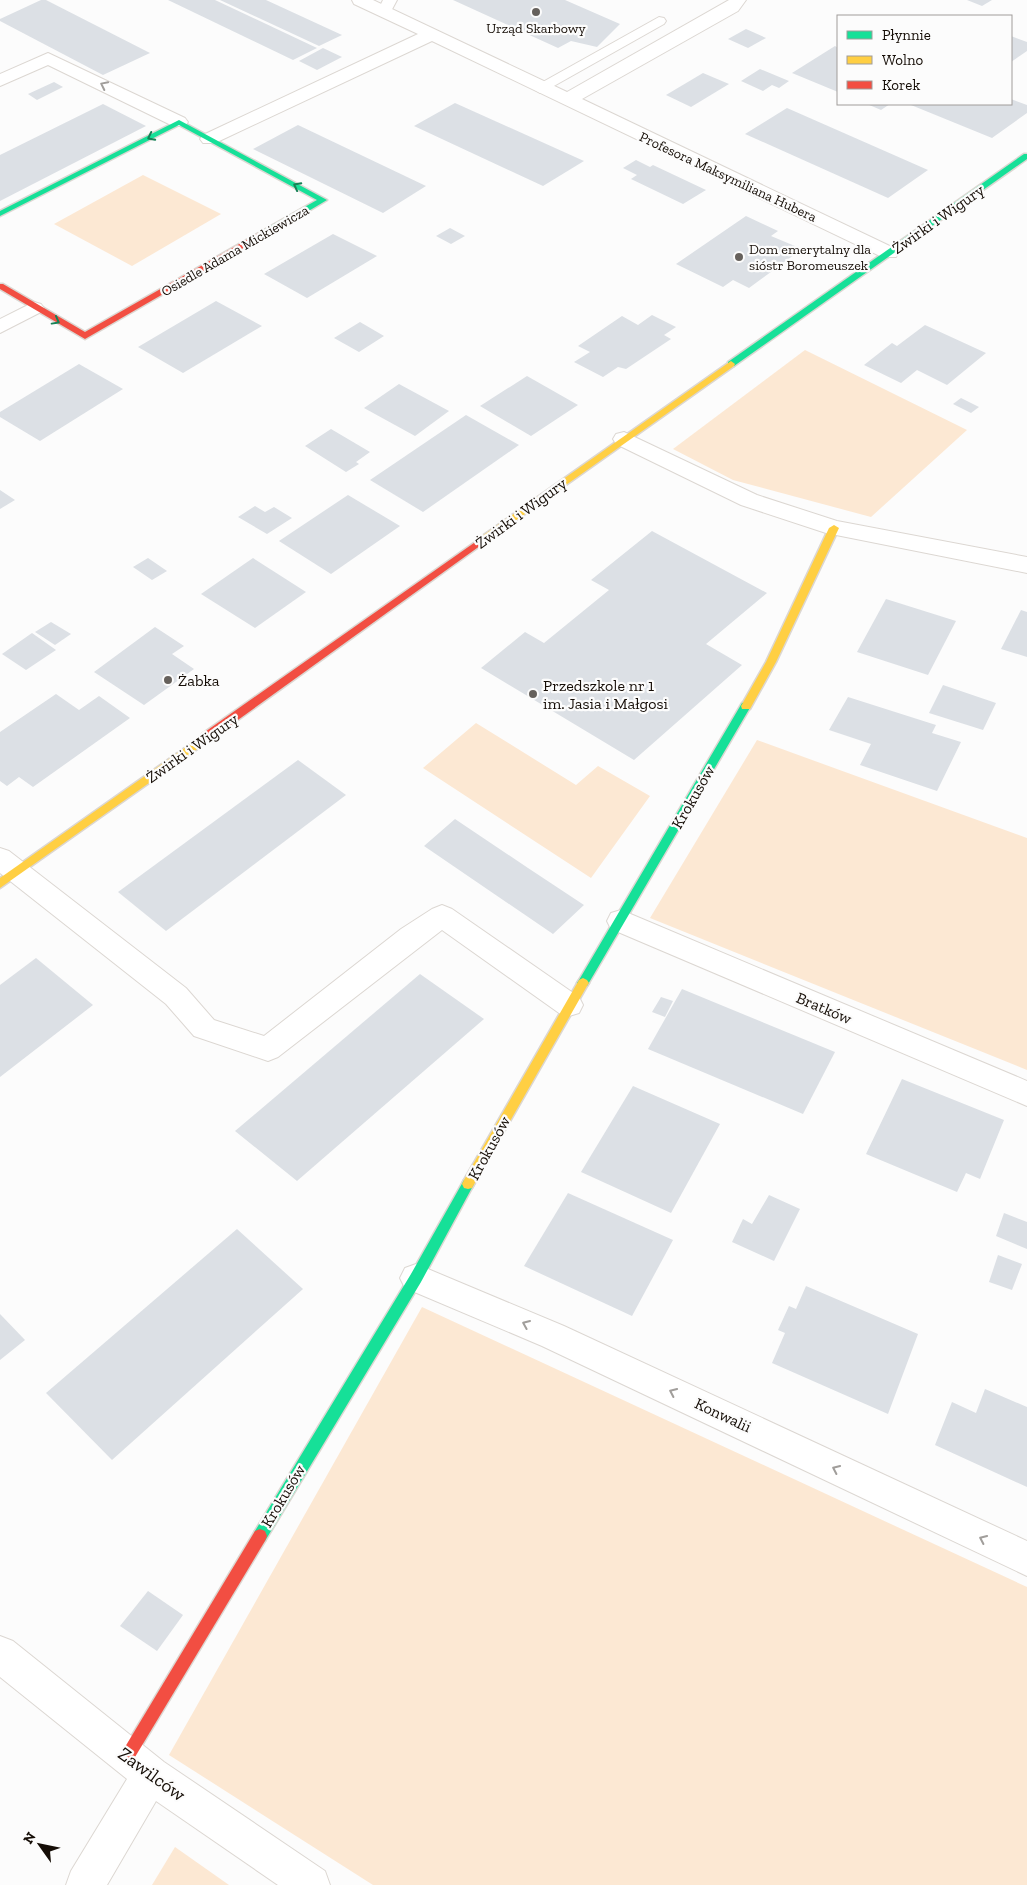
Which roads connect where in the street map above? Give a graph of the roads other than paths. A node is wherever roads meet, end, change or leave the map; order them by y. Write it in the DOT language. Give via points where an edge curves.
graph roads {
  1 [pos="360,0"];
  2 [pos="738,0"];
  3 [pos="387,6"];
  4 [pos="659,21"];
  5 [pos="430,35"];
  6 [pos="0,81"];
  7 [pos="540,88"];
  8 [pos="567,100"];
  9 [pos="179,122"];
  10 [pos="209,139"];
  11 [pos="1027,156"];
  12 [pos="0,214"];
  13 [pos="890,254"];
  14 [pos="0,286"];
  15 [pos="34,308"];
  16 [pos="0,327"];
  17 [pos="624,439"];
  18 [pos="834,528"];
  19 [pos="1027,565"];
  20 [pos="6,871"];
  21 [pos="622,921"];
  22 [pos="570,1006"];
  23 [pos="1027,1094"];
  24 [pos="416,1278"];
  25 [pos="1027,1559"];
  26 [pos="0,1654"];
  27 [pos="139,1766"];
  28 [pos="85,1885"];
  29 [pos="311,1885"];
  1 -- 3 [label="street, Profesora Maksymiliana Hubera"];
  2 -- 8 [label="street" via="732,7"];
  3 -- 5 [label="street, Profesora Maksymiliana Hubera"];
  4 -- 7 [label="lane"];
  5 -- 7 [label="street, Profesora Maksymiliana Hubera"];
  5 -- 10 [label="street"];
  9 -- 6 [label="street, one-way" via="48,58"];
  7 -- 8 [label="street, Profesora Maksymiliana Hubera"];
  8 -- 13 [label="street, Profesora Maksymiliana Hubera"];
  9 -- 10 [label="street, Osiedle Adama Mickiewicza"];
  9 -- 12 [label="street, one-way"];
  15 -- 10 [label="street, Osiedle Adama Mickiewicza, one-way" via="85,336 324,200"];
  11 -- 13 [label="street, Żwirki i Wigury"];
  13 -- 17 [label="street, Żwirki i Wigury"];
  14 -- 15 [label="street, Osiedle Adama Mickiewicza"];
  15 -- 16 [label="street"];
  17 -- 18 [label="street" via="749,500"];
  17 -- 20 [label="street, Żwirki i Wigury"];
  18 -- 19 [label="street"];
  18 -- 21 [label="street, Krokusów" via="771,662"];
  20 -- 22 [label="street, Żwirki i Wigury" via="176,996 204,1028 268,1049 442,916"];
  21 -- 22 [label="street, Krokusów"];
  21 -- 23 [label="street, Bratków"];
  22 -- 24 [label="street, Krokusów"];
  25 -- 24 [label="street, Konwalii, one-way" via="553,1336"];
  24 -- 27 [label="street, Krokusów"];
  26 -- 27 [label="street, Zawilców"];
  27 -- 28 [label="street, Krokusów"];
  27 -- 29 [label="street, Zawilców"];
}
